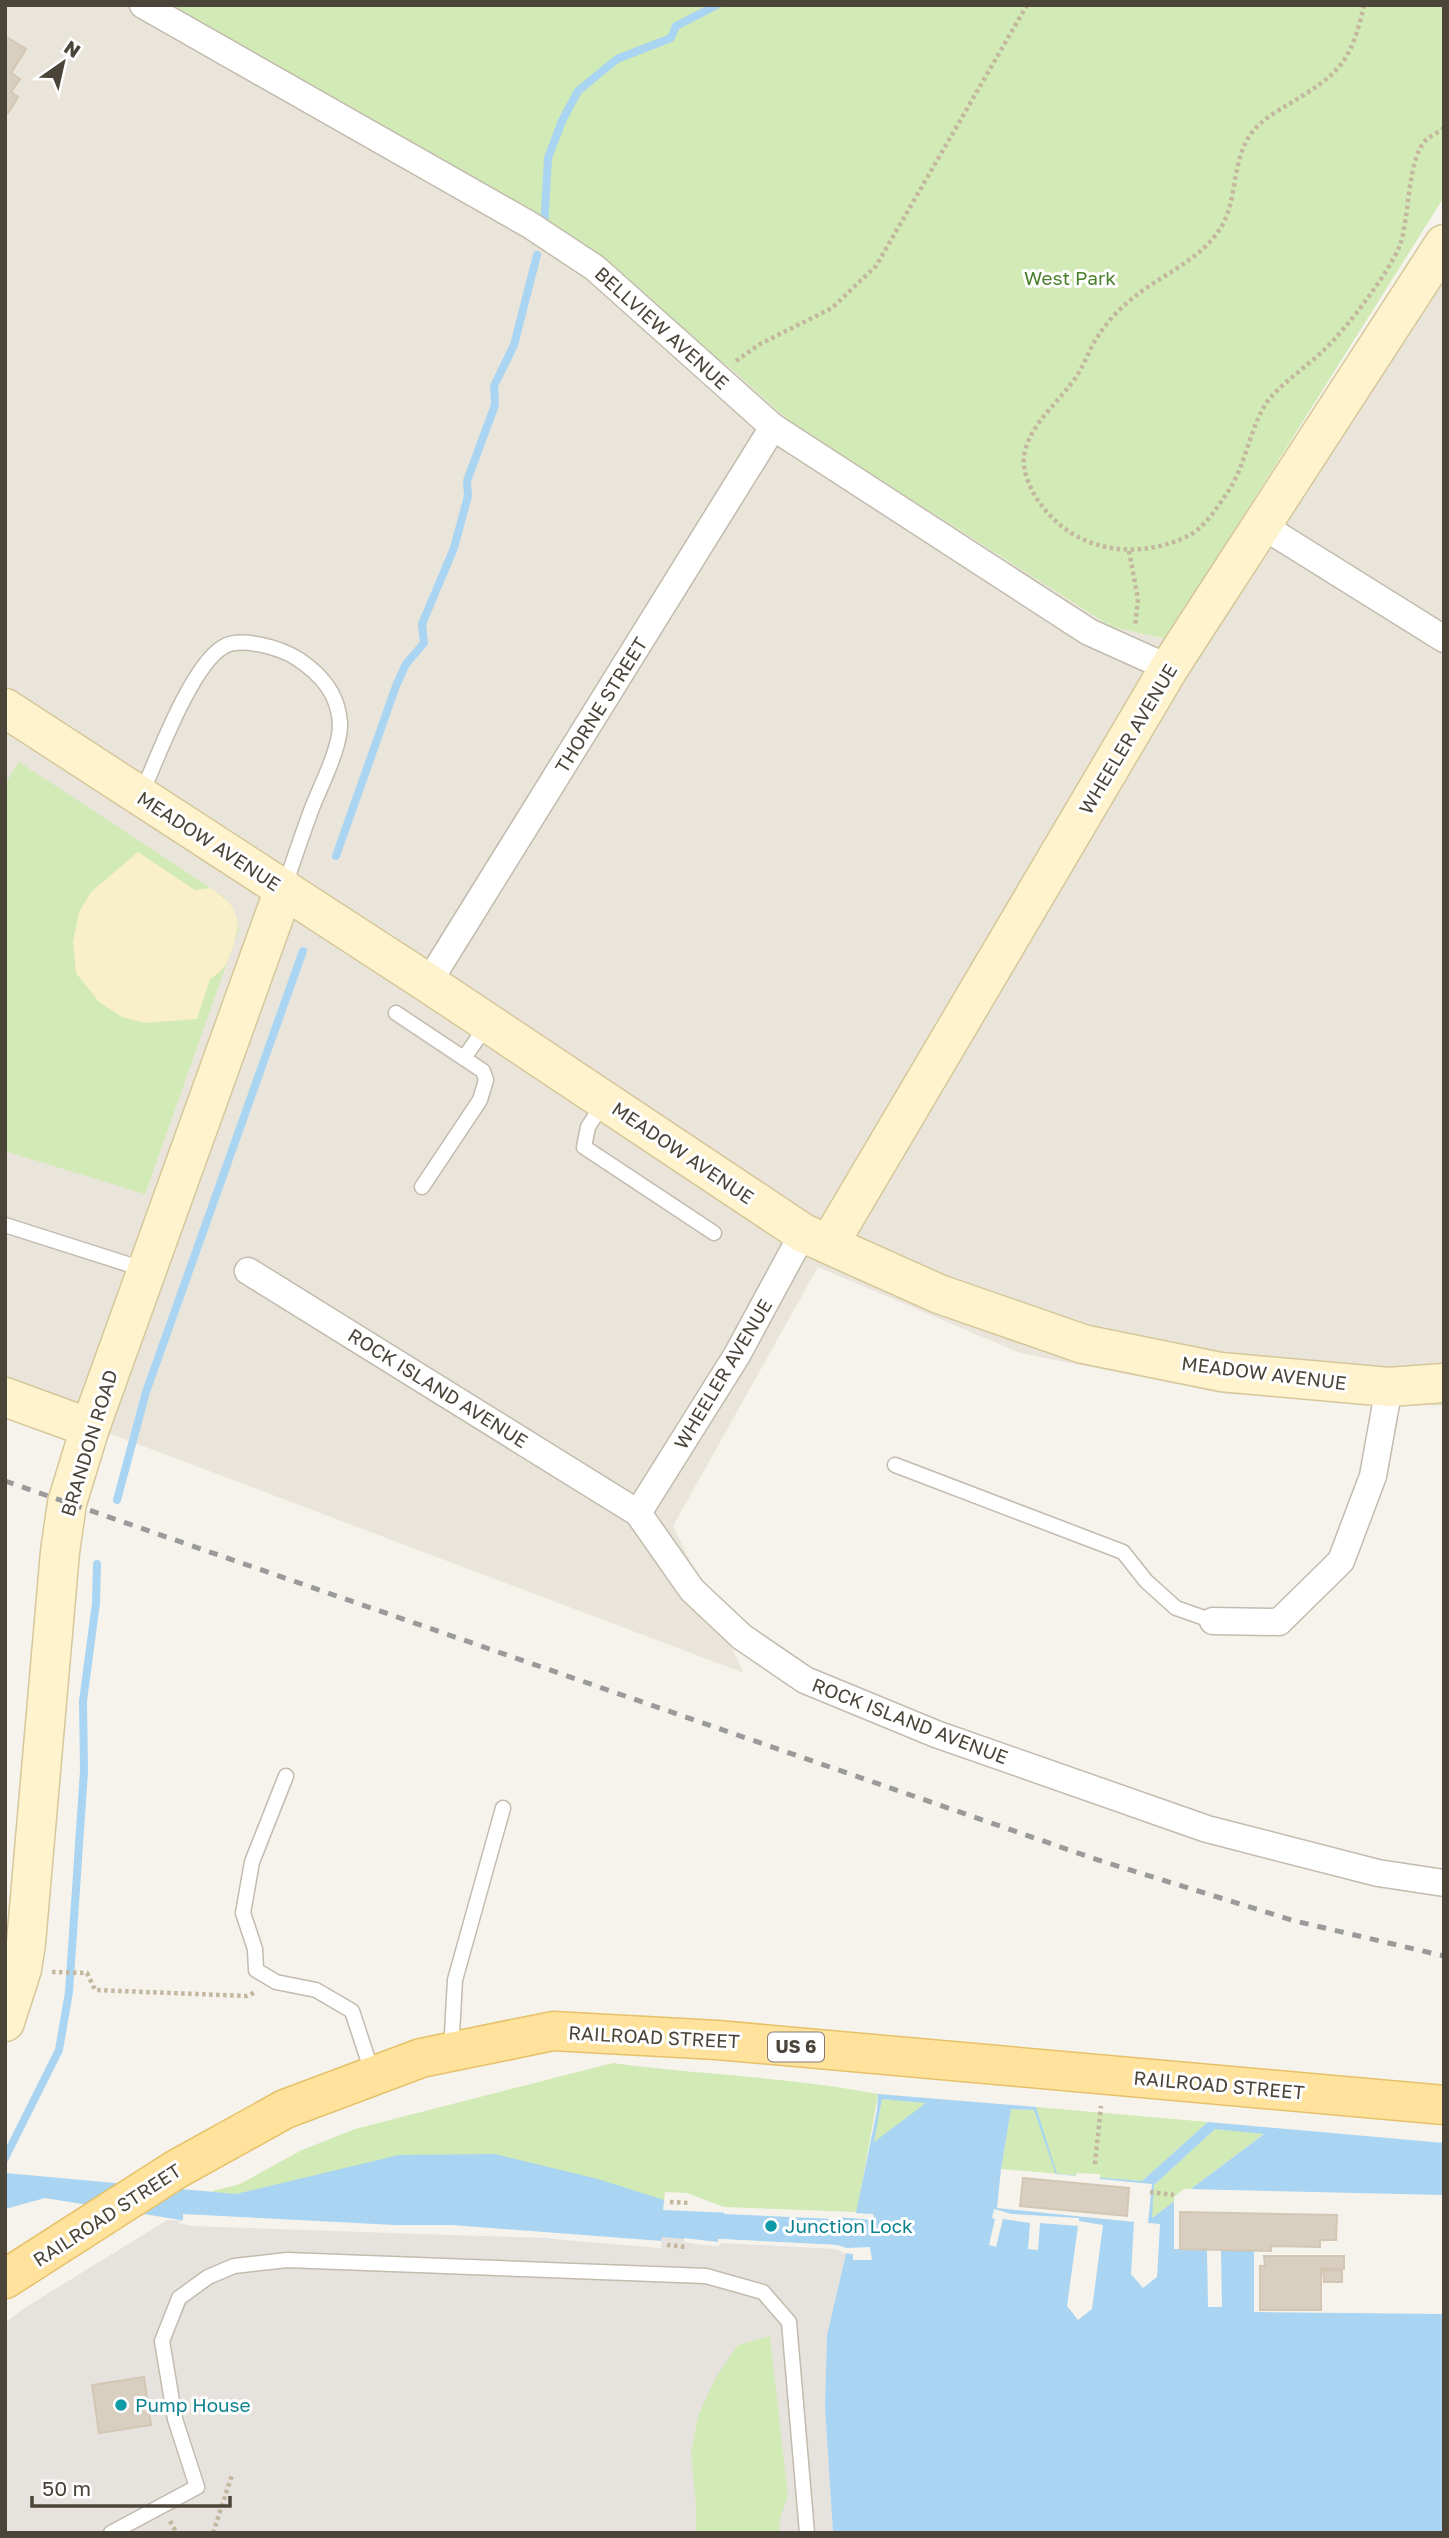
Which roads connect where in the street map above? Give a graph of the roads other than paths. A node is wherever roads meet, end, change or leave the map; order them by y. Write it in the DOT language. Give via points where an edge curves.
graph roads {
  1 [pos="143,5"];
  2 [pos="1444,244"];
  3 [pos="773,427"];
  4 [pos="1263,526"];
  5 [pos="1444,639"];
  6 [pos="1169,668"];
  7 [pos="5,708"];
  8 [pos="141,796"];
  9 [pos="284,889"];
  10 [pos="428,984"];
  11 [pos="396,1013"];
  12 [pos="488,1023"];
  13 [pos="464,1058"];
  14 [pos="604,1101"];
  15 [pos="422,1187"];
  16 [pos="5,1225"];
  17 [pos="714,1233"];
  18 [pos="816,1238"];
  19 [pos="147,1270"];
  20 [pos="248,1271"];
  21 [pos="1444,1383"];
  22 [pos="1389,1387"];
  23 [pos="5,1398"];
  24 [pos="90,1428"];
  25 [pos="895,1465"];
  26 [pos="638,1513"];
  27 [pos="1213,1621"];
  28 [pos="286,1776"];
  29 [pos="503,1808"];
  30 [pos="1444,1883"];
  31 [pos="6,2018"];
  32 [pos="451,2052"];
  33 [pos="374,2076"];
  34 [pos="1444,2105"];
  35 [pos="5,2279"];
  36 [pos="111,2533"];
  37 [pos="807,2533"];
  1 -- 3 [label="street, BELLVIEW AVENUE" via="530,225 595,268"];
  2 -- 4 [label="street, WHEELER AVENUE"];
  3 -- 6 [label="street, BELLVIEW AVENUE" via="1088,632"];
  3 -- 10 [label="street, THORNE STREET"];
  4 -- 5 [label="street"];
  4 -- 6 [label="street, WHEELER AVENUE"];
  6 -- 18 [label="street, WHEELER AVENUE"];
  7 -- 8 [label="street, MEADOW AVENUE"];
  8 -- 9 [label="street, MEADOW AVENUE"];
  8 -- 9 [label="lane" via="187,696 203,667 222,647 241,641 296,657 320,676 335,698 340,725"];
  9 -- 10 [label="street, MEADOW AVENUE"];
  9 -- 19 [label="street, BRANDON ROAD"];
  10 -- 12 [label="street, MEADOW AVENUE"];
  11 -- 13 [label="lane"];
  12 -- 13 [label="lane"];
  12 -- 14 [label="street, MEADOW AVENUE"];
  13 -- 15 [label="lane" via="482,1071 486,1080 480,1100"];
  14 -- 17 [label="lane" via="588,1127 584,1147"];
  14 -- 18 [label="street, MEADOW AVENUE"];
  16 -- 19 [label="lane"];
  18 -- 22 [label="street, MEADOW AVENUE" via="939,1294 1083,1344 1221,1372"];
  18 -- 26 [label="street, WHEELER AVENUE"];
  19 -- 24 [label="street, BRANDON ROAD"];
  20 -- 26 [label="street, ROCK ISLAND AVENUE"];
  21 -- 22 [label="street, MEADOW AVENUE"];
  22 -- 27 [label="street" via="1373,1476 1341,1561 1279,1622"];
  23 -- 24 [label="street"];
  24 -- 31 [label="street, BRANDON ROAD" via="63,1527 26,1943"];
  25 -- 27 [label="lane" via="1123,1552 1175,1608"];
  26 -- 30 [label="street, ROCK ISLAND AVENUE" via="692,1590 742,1637 805,1680 936,1734 1207,1829 1378,1873"];
  28 -- 33 [label="lane" via="252,1862 243,1913 255,1949 256,1970 276,1982 316,1990 352,2011"];
  29 -- 32 [label="lane" via="456,1980"];
  32 -- 33 [label="main road, RAILROAD STREET / US 6"];
  32 -- 34 [label="main road, RAILROAD STREET / US 6" via="553,2031 594,2033"];
  33 -- 35 [label="main road, RAILROAD STREET / US 6" via="285,2109 175,2171"];
  36 -- 37 [label="lane" via="197,2487 176,2419 162,2341 179,2298 208,2277 234,2266 287,2260 706,2276 763,2292 789,2322"];
}
